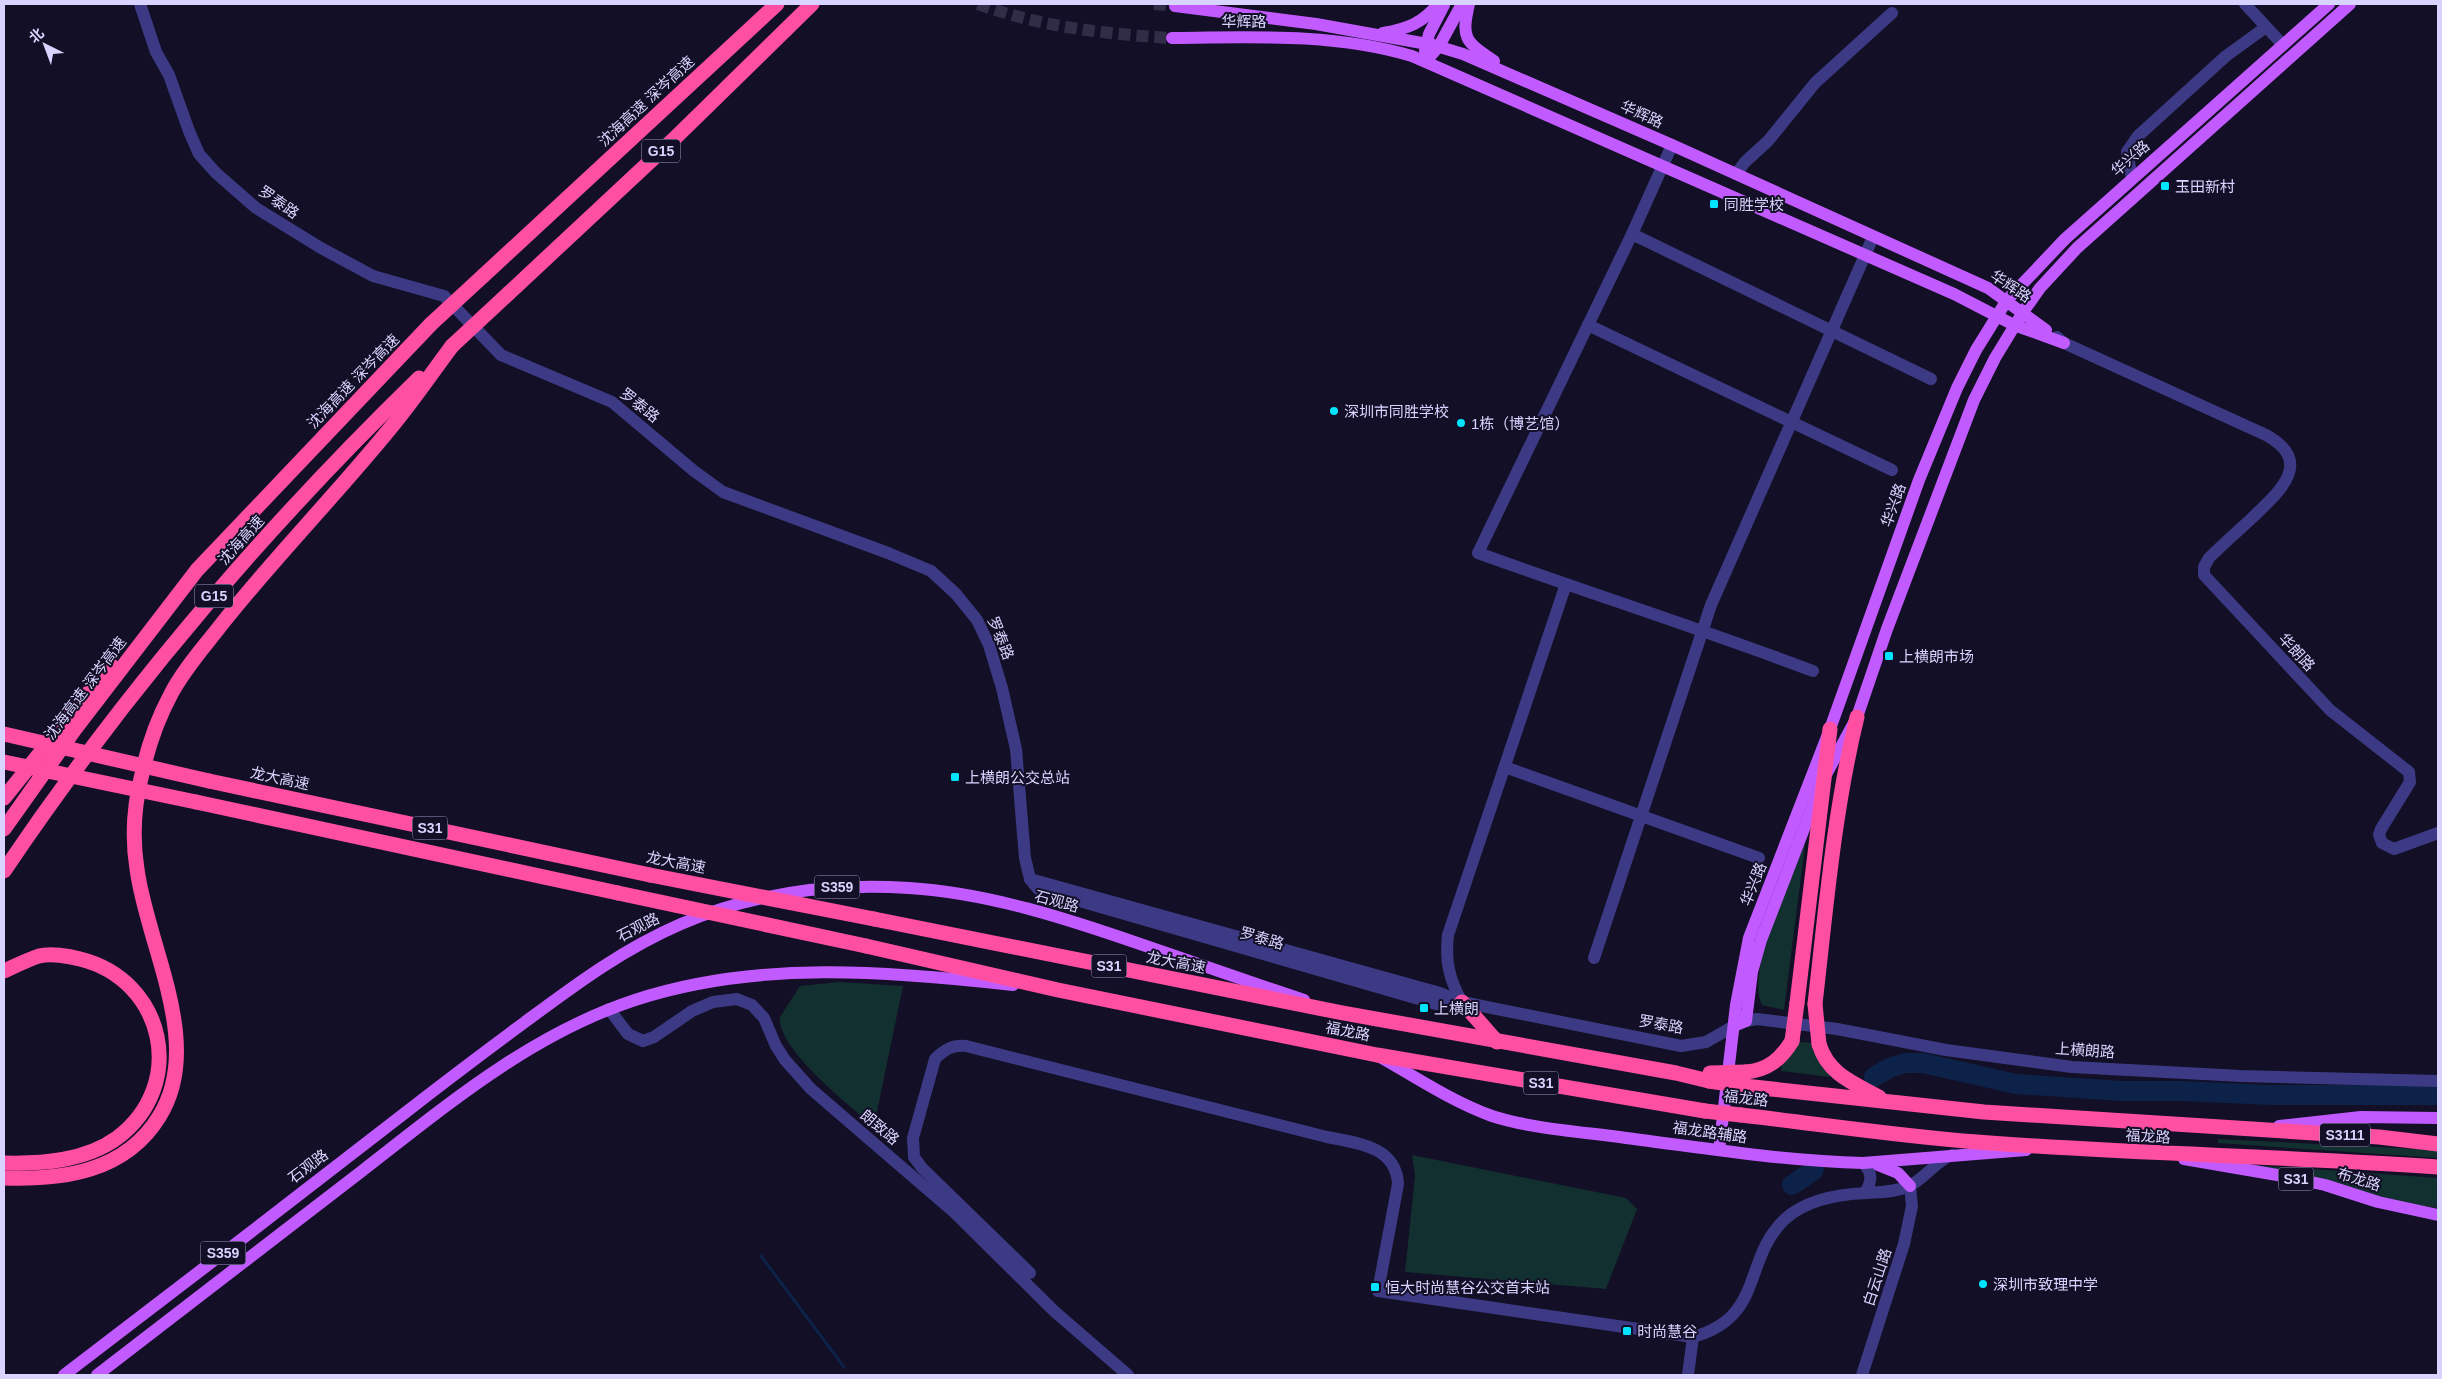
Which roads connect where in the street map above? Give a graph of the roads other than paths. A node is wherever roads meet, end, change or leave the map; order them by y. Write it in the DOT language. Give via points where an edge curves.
graph roads {
  1 [pos="140,4"];
  2 [pos="778,4"];
  3 [pos="1438,4"];
  4 [pos="1445,4"];
  5 [pos="1462,4"];
  6 [pos="1469,4"];
  7 [pos="2245,4"];
  8 [pos="2329,4"];
  9 [pos="2350,4"];
  10 [pos="812,5"];
  11 [pos="1174,6"];
  12 [pos="1892,13"];
  13 [pos="2266,27"];
  14 [pos="1373,34"];
  15 [pos="1172,38"];
  16 [pos="1432,45"];
  17 [pos="2283,45"];
  18 [pos="1426,61"];
  19 [pos="1517,77"];
  20 [pos="1672,145"];
  21 [pos="1663,167"];
  22 [pos="1736,174"];
  23 [pos="2132,178"];
  24 [pos="1632,234"];
  25 [pos="1873,237"];
  26 [pos="1865,254"];
  27 [pos="2007,300"];
  28 [pos="2023,312"];
  29 [pos="1996,315"];
  30 [pos="1588,325"];
  31 [pos="2014,326"];
  32 [pos="1832,330"];
  33 [pos="2046,330"];
  34 [pos="2064,343"];
  35 [pos="452,346"];
  36 [pos="1931,379"];
  37 [pos="1792,422"];
  38 [pos="2266,434"];
  39 [pos="1892,470"];
  40 [pos="197,570"];
  41 [pos="1566,584"];
  42 [pos="1704,630"];
  43 [pos="1813,671"];
  44 [pos="1857,717"];
  45 [pos="1830,729"];
  46 [pos="4,734"];
  47 [pos="4,762"];
  48 [pos="1506,767"];
  49 [pos="1822,782"];
  50 [pos="4,798"];
  51 [pos="1642,816"];
  52 [pos="4,829"];
  53 [pos="2438,833"];
  54 [pos="1759,858"];
  55 [pos="4,871"];
  56 [pos="1594,958"];
  57 [pos="4,971"];
  58 [pos="1058,990"];
  59 [pos="1462,1002"];
  60 [pos="609,1010"];
  61 [pos="1343,1013"];
  62 [pos="1746,1021"];
  63 [pos="1734,1026"];
  64 [pos="1497,1042"];
  65 [pos="1376,1055"];
  66 [pos="1745,1079"];
  67 [pos="2438,1081"];
  68 [pos="1885,1100"];
  69 [pos="2438,1118"];
  70 [pos="2251,1129"];
  71 [pos="2438,1144"];
  72 [pos="2056,1148"];
  73 [pos="1719,1150"];
  74 [pos="1954,1154"];
  75 [pos="2152,1154"];
  76 [pos="4,1163"];
  77 [pos="1863,1163"];
  78 [pos="2438,1167"];
  79 [pos="4,1178"];
  80 [pos="1910,1186"];
  81 [pos="1865,1193"];
  82 [pos="2438,1215"];
  83 [pos="1030,1273"];
  84 [pos="1693,1337"];
  85 [pos="64,1375"];
  86 [pos="97,1375"];
  87 [pos="1128,1375"];
  88 [pos="1688,1375"];
  89 [pos="1862,1375"];
  1 -- 59 [label="street, 罗泰路" via="156,52 199,154 256,208 373,276 444,296 501,354 612,402 723,492 888,552 931,571 956,594 977,620 985,636 1002,688 1016,749 1025,858 1030,879 1440,993"];
  2 -- 40 [label="highway, 沈海高速 深岑高速 / G15, bridge" via="431,324"];
  3 -- 14 [label="main road" via="1412,26"];
  4 -- 16 [label="main road"];
  5 -- 16 [label="main road"];
  6 -- 19 [label="main road" via="1464,28 1469,42"];
  7 -- 13 [label="street"];
  8 -- 17 [label="main road, 华兴路"];
  9 -- 28 [label="main road, 华兴路" via="2077,248"];
  10 -- 35 [label="highway, G15, bridge"];
  11 -- 14 [label="main road, 华辉路"];
  12 -- 22 [label="street" via="1815,83 1768,141"];
  13 -- 17 [label="street"];
  13 -- 23 [label="street" via="2219,63 2138,136 2127,152"];
  14 -- 16 [label="main road, 华辉路"];
  15 -- 18 [label="main road, 华辉路" via="1329,39 1397,51"];
  16 -- 18 [label="main road"];
  16 -- 19 [label="main road, 华辉路"];
  17 -- 23 [label="main road, 华兴路"];
  18 -- 21 [label="main road, 华辉路"];
  19 -- 20 [label="main road, 华辉路"];
  20 -- 21 [label="street"];
  20 -- 22 [label="main road, 华辉路"];
  21 -- 24 [label="street"];
  21 -- 26 [label="main road, 华辉路"];
  22 -- 25 [label="main road, 华辉路"];
  23 -- 27 [label="main road, 华兴路" via="2064,238"];
  24 -- 30 [label="street"];
  24 -- 32 [label="street"];
  25 -- 26 [label="street"];
  25 -- 27 [label="main road, 华辉路" via="1988,288"];
  26 -- 29 [label="main road, 华辉路"];
  26 -- 32 [label="street"];
  27 -- 28 [label="main road, 华辉路"];
  27 -- 29 [label="main road, 华兴路"];
  28 -- 31 [label="main road, 华兴路"];
  28 -- 33 [label="main road, 华辉路"];
  29 -- 31 [label="main road, 华辉路"];
  29 -- 45 [label="main road, 华兴路" via="1957,388 1919,480"];
  30 -- 37 [label="street"];
  30 -- 41 [label="street" via="1478,552"];
  31 -- 34 [label="main road, 华辉路"];
  31 -- 44 [label="main road, 华兴路" via="1962,431"];
  32 -- 36 [label="street"];
  32 -- 37 [label="street"];
  33 -- 34 [label="street, 华辉路"];
  34 -- 38 [label="street, 华辉路"];
  35 -- 55 [label="highway, 沈海高速 / G15" via="321,477 229,579 111,723"];
  35 -- 79 [label="highway" via="388,431 285,548 200,652 172,691 153,730 141,777 134,833 143,904 171,1004 175,1030 174,1082 159,1117 135,1145 109,1163 79,1174 38,1179"];
  37 -- 39 [label="street"];
  37 -- 42 [label="street" via="1711,605"];
  38 -- 53 [label="street, 华朗路" via="2286,451 2290,467 2288,478 2277,495 2209,558 2204,575 2330,710 2409,772 2410,782 2380,829 2382,843 2394,849"];
  40 -- 50 [label="highway" via="151,614"];
  40 -- 52 [label="highway, 沈海高速 深岑高速 / G15" via="75,729"];
  41 -- 42 [label="street"];
  41 -- 48 [label="street"];
  42 -- 43 [label="street"];
  42 -- 51 [label="street"];
  44 -- 49 [label="main road, 华兴路"];
  44 -- 68 [label="highway, bridge" via="1839,803 1815,1004 1819,1044 1830,1067"];
  45 -- 49 [label="highway"];
  45 -- 63 [label="main road, 华兴路" via="1749,938 1740,974"];
  46 -- 61 [label="highway, 龙大高速 / S31, bridge" via="650,875"];
  47 -- 58 [label="highway, S31, bridge"];
  48 -- 51 [label="street"];
  48 -- 59 [label="street" via="1448,934 1447,967"];
  49 -- 62 [label="main road, 华兴路" via="1761,940 1752,972"];
  49 -- 66 [label="highway, bridge" via="1792,1041 1775,1062"];
  51 -- 54 [label="street"];
  51 -- 56 [label="street"];
  57 -- 76 [label="highway" via="40,956 72,957 96,963 115,973 137,993 149,1011 159,1055 157,1080 149,1104 134,1124 116,1138 95,1151 74,1158"];
  58 -- 60 [label="main road, S359" via="887,972 760,975 667,992"];
  58 -- 65 [label="highway, 福龙路 / S31"];
  59 -- 63 [label="street, 罗泰路" via="1681,1046 1706,1042"];
  59 -- 64 [label="highway"];
  60 -- 86 [label="main road, S359" via="522,1052 446,1106"];
  60 -- 87 [label="street, 朗致路" via="628,1034 643,1041 713,1002 737,999 752,1005 764,1018 776,1046 811,1089 955,1213 1036,1294"];
  61 -- 64 [label="highway, 福龙路 / S31"];
  61 -- 85 [label="main road, 石观路 / S359" via="1092,928 958,894 911,888 814,888 726,908 652,938 617,956 570,988"];
  62 -- 63 [label="main road, 上横朗路"];
  62 -- 67 [label="street, 上横朗路" via="1757,1019 1837,1030 1946,1050 2072,1067 2241,1076"];
  63 -- 73 [label="main road, 华兴路"];
  64 -- 66 [label="highway, 福龙路 / S31, bridge" via="1676,1073"];
  65 -- 72 [label="highway, 福龙路 / S31, bridge" via="1741,1116"];
  65 -- 73 [label="main road, 福龙路辅路" via="1452,1098 1494,1116"];
  66 -- 68 [label="highway, 福龙路 / S31"];
  68 -- 70 [label="highway, 福龙路 / S31" via="1984,1112"];
  69 -- 70 [label="main road, S31" via="2361,1118"];
  70 -- 71 [label="highway, 福龙路 / S3111"];
  72 -- 74 [label="main road, 福龙路辅路"];
  72 -- 75 [label="highway, 福龙路 / S31"];
  73 -- 77 [label="main road, 福龙路辅路"];
  74 -- 77 [label="main road, 福龙路辅路"];
  74 -- 80 [label="street" via="1938,1162"];
  75 -- 78 [label="highway, 福龙路 / S3111"];
  75 -- 82 [label="main road, 布龙路 / S31" via="2283,1176"];
  77 -- 80 [label="main road" via="1890,1168"];
  77 -- 81 [label="street" via="1871,1178"];
  80 -- 81 [label="street"];
  80 -- 89 [label="street, 白云山路" via="1912,1206 1904,1244"];
  81 -- 84 [label="street" via="1815,1201 1786,1219 1766,1246 1744,1301 1721,1326"];
  83 -- 84 [label="street" via="922,1168 914,1156 913,1138 935,1059 944,1050 955,1046 966,1046 1371,1146 1384,1154 1398,1175 1378,1291"];
  84 -- 88 [label="street"];
}
